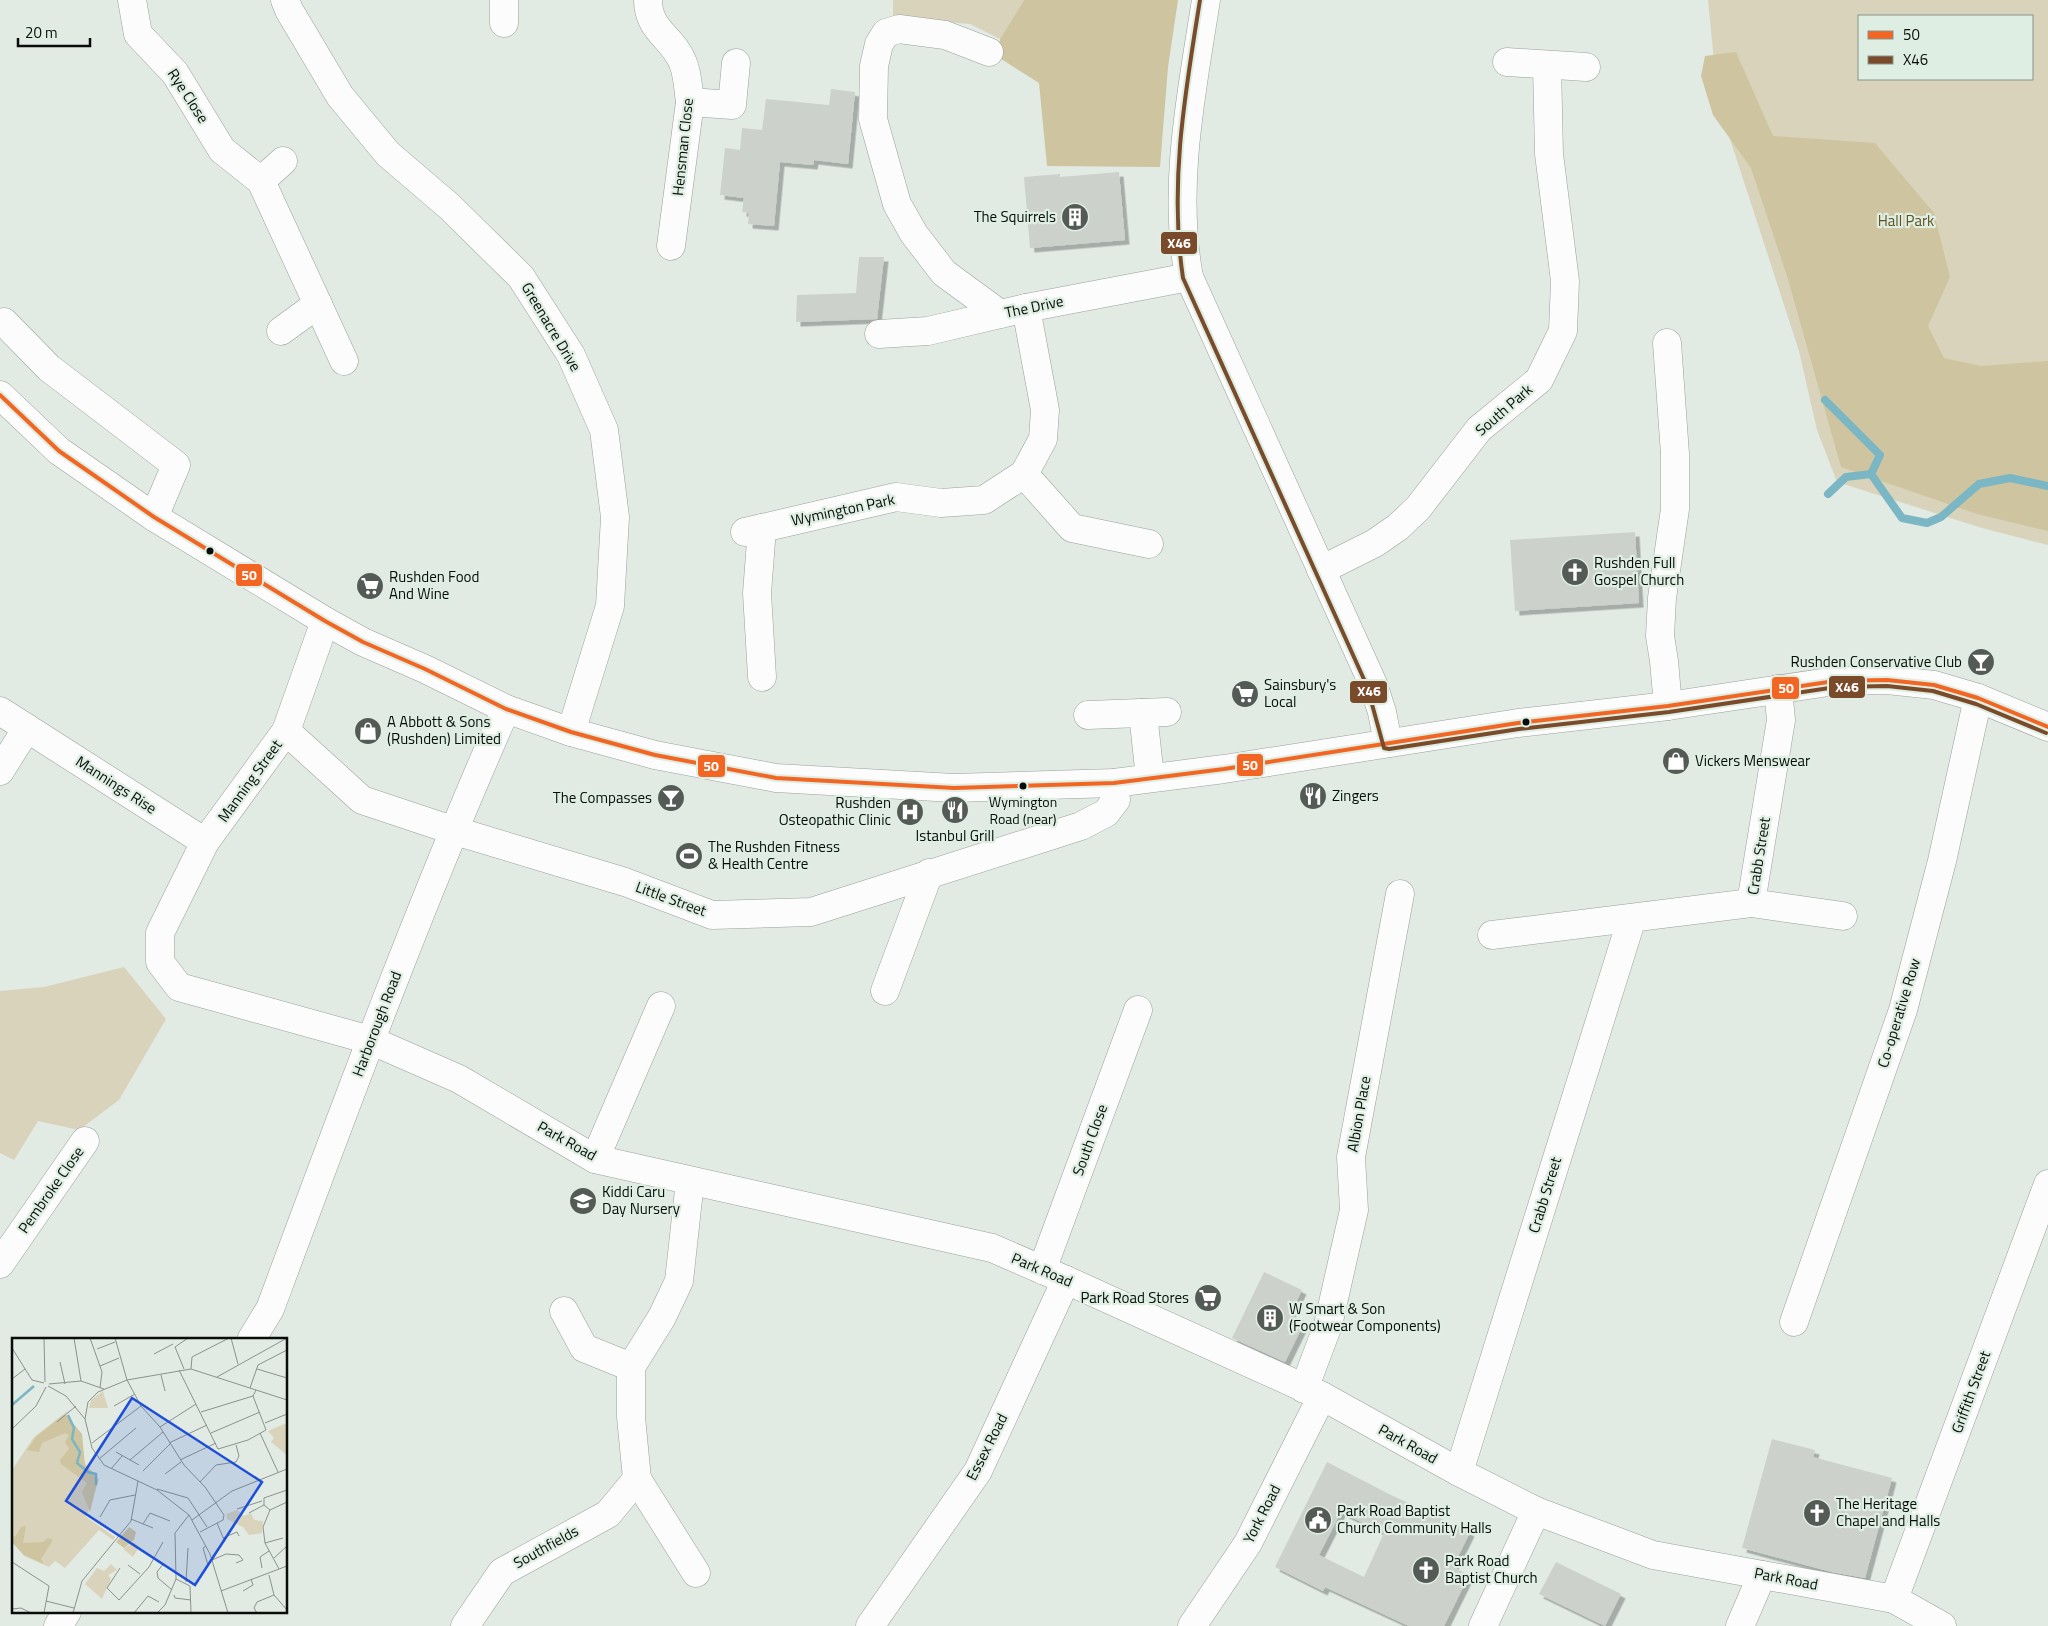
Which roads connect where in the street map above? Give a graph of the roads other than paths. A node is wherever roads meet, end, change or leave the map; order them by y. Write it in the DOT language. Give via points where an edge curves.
graph roads {
  1 [pos="132,0"];
  2 [pos="285,0"];
  3 [pos="648,0"];
  4 [pos="1206,0"];
  5 [pos="989,52"];
  6 [pos="1507,62"];
  7 [pos="736,63"];
  8 [pos="1547,65"];
  9 [pos="1586,67"];
  10 [pos="690,102"];
  11 [pos="283,161"];
  12 [pos="262,181"];
  13 [pos="671,246"];
  14 [pos="1189,277"];
  15 [pos="318,304"];
  16 [pos="1013,311"];
  17 [pos="4,322"];
  18 [pos="281,331"];
  19 [pos="879,334"];
  20 [pos="1668,343"];
  21 [pos="344,361"];
  22 [pos="0,395"];
  23 [pos="1024,474"];
  24 [pos="154,517"];
  25 [pos="1149,544"];
  26 [pos="1321,570"];
  27 [pos="325,622"];
  28 [pos="762,677"];
  29 [pos="1778,689"];
  30 [pos="1978,698"];
  31 [pos="1668,706"];
  32 [pos="506,709"];
  33 [pos="0,711"];
  34 [pos="1088,715"];
  35 [pos="2048,726"];
  36 [pos="27,728"];
  37 [pos="286,731"];
  38 [pos="571,732"];
  39 [pos="1388,743"];
  40 [pos="0,770"];
  41 [pos="1150,778"];
  42 [pos="1114,782"];
  43 [pos="452,830"];
  44 [pos="206,842"];
  45 [pos="929,873"];
  46 [pos="1400,894"];
  47 [pos="1751,903"];
  48 [pos="1843,916"];
  49 [pos="1632,918"];
  50 [pos="160,933"];
  51 [pos="1492,935"];
  52 [pos="885,991"];
  53 [pos="661,1006"];
  54 [pos="1138,1010"];
  55 [pos="370,1040"];
  56 [pos="85,1141"];
  57 [pos="595,1159"];
  58 [pos="690,1182"];
  59 [pos="2048,1184"];
  60 [pos="0,1264"];
  61 [pos="1054,1275"];
  62 [pos="564,1310"];
  63 [pos="1794,1322"];
  64 [pos="253,1338"];
  65 [pos="630,1367"];
  66 [pos="1313,1393"];
  67 [pos="1459,1472"];
  68 [pos="637,1479"];
  69 [pos="1536,1511"];
  70 [pos="696,1573"];
  71 [pos="1762,1575"];
  72 [pos="1894,1600"];
  73 [pos="66,1614"];
  74 [pos="58,1626"];
  75 [pos="465,1626"];
  76 [pos="870,1626"];
  77 [pos="1192,1626"];
  78 [pos="1483,1626"];
  79 [pos="1740,1626"];
  80 [pos="1942,1626"];
  1 -- 12 [label="street, Rye Close" via="138,34 175,73 222,150"];
  2 -- 38 [label="street, Greenacre Drive" via="340,96 388,154 450,207 520,277 571,355 604,430 615,517 610,606"];
  3 -- 10 [label="street, Hensman Close" via="654,26 668,39 683,63"];
  4 -- 14 [label="street" via="1185,143 1184,226"];
  5 -- 16 [label="street" via="945,35 899,29 886,33 879,44 874,66 873,119 895,198 914,234 944,273"];
  6 -- 8 [label="street"];
  7 -- 10 [label="street" via="732,105"];
  8 -- 9 [label="street"];
  8 -- 26 [label="street, South Park" via="1548,154 1565,281 1563,331 1539,380 1479,429 1418,508 1376,543"];
  10 -- 13 [label="street, Hensman Close"];
  11 -- 12 [label="street"];
  12 -- 15 [label="street, Rye Close"];
  14 -- 16 [label="street, The Drive"];
  14 -- 26 [label="street"];
  15 -- 18 [label="street"];
  15 -- 21 [label="street, Rye Close"];
  16 -- 19 [label="street, The Drive" via="928,331"];
  16 -- 23 [label="street, Wymington Park" via="1046,410 1043,440"];
  17 -- 24 [label="street" via="49,368 176,465"];
  20 -- 31 [label="street" via="1676,454 1675,509 1660,636"];
  22 -- 24 [label="street" via="59,451"];
  23 -- 25 [label="street" via="1072,528"];
  23 -- 28 [label="street, Wymington Park" via="984,500 941,502 896,497 754,530"];
  24 -- 27 [label="street"];
  26 -- 39 [label="street" via="1373,684"];
  27 -- 32 [label="street"];
  27 -- 37 [label="street, Manning Street"];
  29 -- 30 [label="street" via="1835,680 1887,680 1934,685"];
  29 -- 31 [label="street"];
  29 -- 47 [label="street, Crabb Street" via="1781,720"];
  30 -- 35 [label="street"];
  30 -- 63 [label="street, Co-operative Row" via="1942,861 1903,1010"];
  31 -- 39 [label="street" via="1518,723"];
  32 -- 38 [label="street"];
  32 -- 43 [label="street, Harborough Road"];
  33 -- 36 [label="street, Mannings Rise"];
  34 -- 41 [label="street" via="1155,712"];
  36 -- 40 [label="street"];
  36 -- 44 [label="street, Mannings Rise"];
  37 -- 43 [label="street, Little Street" via="362,800"];
  37 -- 44 [label="street, Manning Street"];
  38 -- 42 [label="street" via="656,755 776,778 954,788"];
  39 -- 41 [label="street"];
  41 -- 42 [label="street"];
  42 -- 45 [label="street, Little Street" via="1116,800 1106,813 1081,826"];
  43 -- 45 [label="street, Little Street" via="625,882 712,915 811,912"];
  43 -- 55 [label="street, Harborough Road"];
  44 -- 50 [label="street, Manning Street"];
  45 -- 52 [label="street"];
  46 -- 66 [label="street, Albion Place" via="1350,1157 1354,1210"];
  47 -- 48 [label="street"];
  47 -- 49 [label="street, Crabb Street"];
  49 -- 51 [label="street, Crabb Street"];
  49 -- 67 [label="street, Crabb Street"];
  50 -- 55 [label="street, Park Road" via="160,962 179,986"];
  53 -- 57 [label="street"];
  54 -- 61 [label="street, South Close"];
  55 -- 57 [label="street, Park Road" via="459,1079"];
  55 -- 64 [label="street, Harborough Road" via="270,1309"];
  56 -- 60 [label="street, Pembroke Close"];
  57 -- 58 [label="street, Park Road"];
  58 -- 61 [label="street, Park Road" via="992,1248"];
  58 -- 65 [label="street" via="680,1281 662,1317"];
  59 -- 72 [label="street, Griffith Street"];
  61 -- 66 [label="street, Park Road"];
  61 -- 76 [label="street, Essex Road" via="978,1471"];
  62 -- 65 [label="street" via="584,1348"];
  65 -- 68 [label="street"];
  66 -- 67 [label="street, Park Road"];
  66 -- 77 [label="street, York Road" via="1248,1543"];
  67 -- 69 [label="street, Park Road"];
  68 -- 70 [label="street"];
  68 -- 75 [label="street, Southfields" via="608,1514 502,1572"];
  69 -- 71 [label="street, Park Road" via="1653,1554"];
  69 -- 78 [label="street"];
  71 -- 72 [label="street, Park Road"];
  71 -- 79 [label="street"];
  72 -- 80 [label="street, Park Road"];
  73 -- 74 [label="street"];
}
